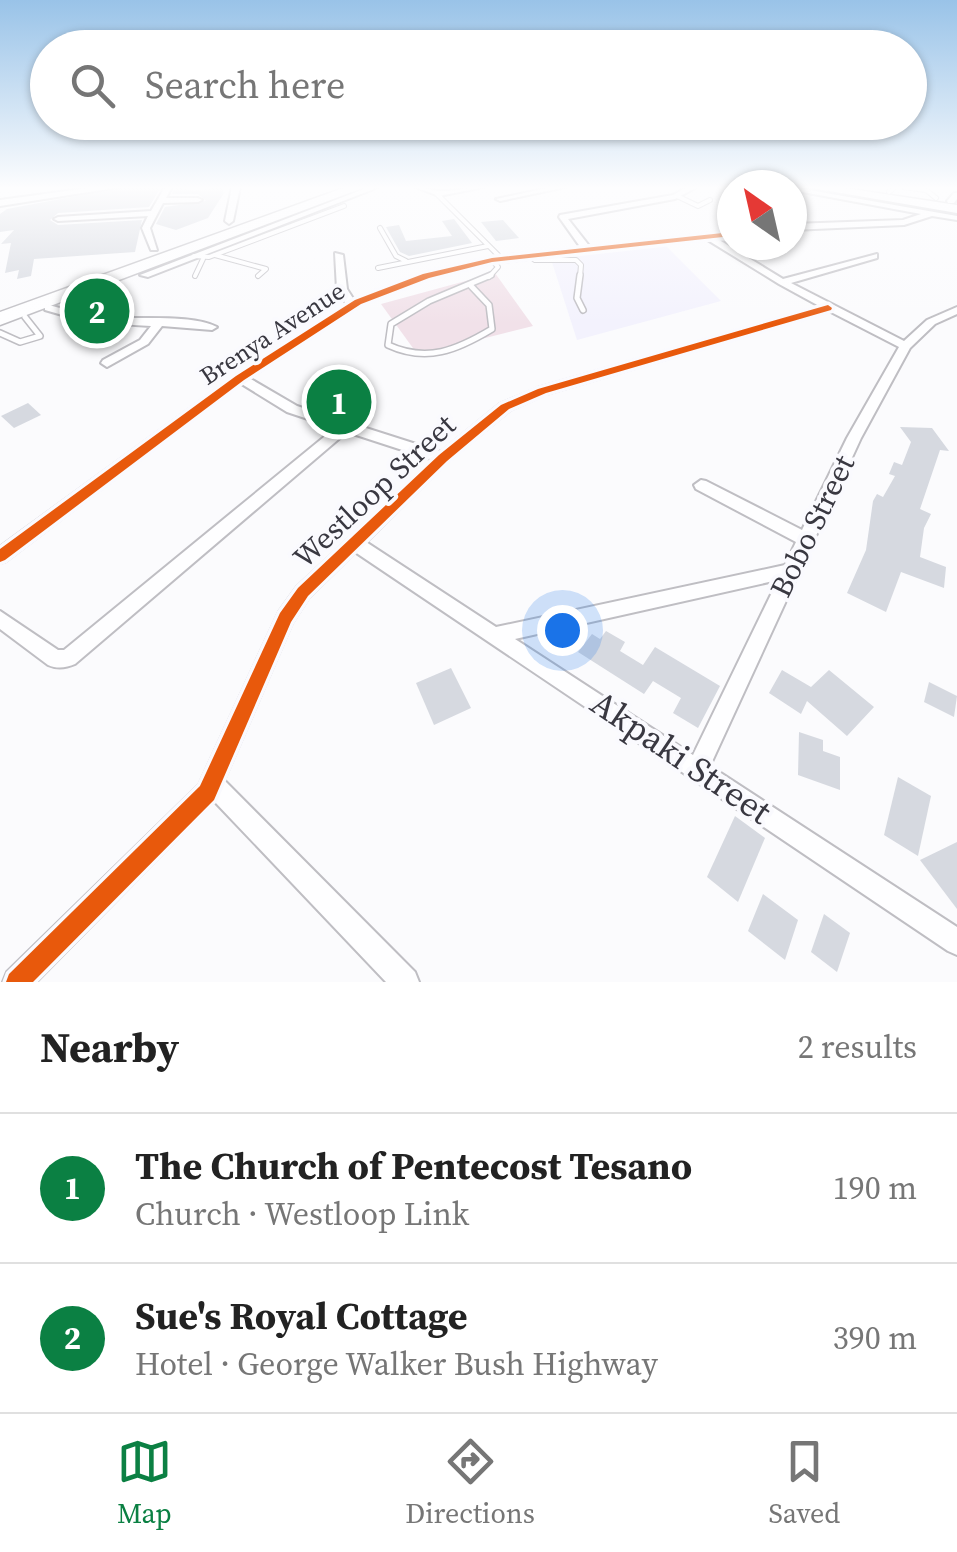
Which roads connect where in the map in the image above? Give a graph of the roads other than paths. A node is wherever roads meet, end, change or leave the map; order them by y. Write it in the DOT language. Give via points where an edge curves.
graph roads {
  1 [pos="147,233"];
  2 [pos="203,233"];
  3 [pos="214,233"];
  4 [pos="220,233"];
  5 [pos="257,233"];
  6 [pos="274,233"];
  7 [pos="383,233"];
  8 [pos="475,233"];
  9 [pos="575,233"];
  10 [pos="717,235"];
  11 [pos="708,236"];
  12 [pos="488,246"];
  13 [pos="587,249"];
  14 [pos="160,253"];
  15 [pos="215,255"];
  16 [pos="338,255"];
  17 [pos="528,255"];
  18 [pos="874,256"];
  19 [pos="198,257"];
  20 [pos="497,260"];
  21 [pos="410,262"];
  22 [pos="378,268"];
  23 [pos="145,275"];
  24 [pos="195,276"];
  25 [pos="258,276"];
  26 [pos="782,282"];
  27 [pos="470,286"];
  28 [pos="0,302"];
  29 [pos="352,305"];
  30 [pos="49,308"];
  31 [pos="828,308"];
  32 [pos="583,310"];
  33 [pos="957,310"];
  34 [pos="0,312"];
  35 [pos="159,322"];
  36 [pos="0,326"];
  37 [pos="212,326"];
  38 [pos="905,346"];
  39 [pos="107,363"];
  40 [pos="240,378"];
  41 [pos="344,428"];
  42 [pos="443,458"];
  43 [pos="700,485"];
  44 [pos="805,540"];
  45 [pos="353,542"];
  46 [pos="0,556"];
  47 [pos="789,571"];
  48 [pos="0,619"];
  49 [pos="496,635"];
  50 [pos="698,767"];
  51 [pos="214,784"];
  52 [pos="957,942"];
  53 [pos="17,982"];
  54 [pos="405,982"];
  1 -- 14 [label="street"];
  2 -- 14 [label="highway"];
  3 -- 34 [label="highway"];
  4 -- 14 [label="highway"];
  5 -- 19 [label="street"];
  6 -- 15 [label="lane"];
  7 -- 21 [label="lane" via="396,256"];
  8 -- 12 [label="lane"];
  9 -- 13 [label="street"];
  10 -- 11 [label="street, Brenya Avenue"];
  11 -- 13 [label="street, Brenya Avenue"];
  11 -- 26 [label="street"];
  12 -- 20 [label="lane"];
  12 -- 21 [label="lane"];
  13 -- 17 [label="street, Brenya Avenue"];
  14 -- 23 [label="highway"];
  14 -- 28 [label="highway"];
  14 -- 36 [label="highway"];
  15 -- 19 [label="lane"];
  15 -- 25 [label="lane" via="266,269"];
  16 -- 29 [label="street" via="342,289"];
  17 -- 20 [label="street, Brenya Avenue"];
  17 -- 32 [label="lane" via="576,260"];
  18 -- 26 [label="street"];
  19 -- 23 [label="street"];
  19 -- 24 [label="lane" via="204,264"];
  20 -- 27 [label="lane" via="487,280"];
  20 -- 29 [label="street, Brenya Avenue" via="426,276"];
  21 -- 22 [label="lane"];
  23 -- 30 [label="highway"];
  26 -- 31 [label="street"];
  27 -- 27 [label="lane" via="391,324 388,345 431,358 492,329 489,305"];
  29 -- 40 [label="street, Brenya Avenue"];
  30 -- 35 [label="street" via="88,322"];
  30 -- 36 [label="highway"];
  31 -- 38 [label="street"];
  31 -- 42 [label="street, Westloop Street" via="521,398"];
  33 -- 38 [label="street, Bobo Street"];
  35 -- 37 [label="street"];
  35 -- 39 [label="street" via="144,342"];
  38 -- 44 [label="street, Bobo Street"];
  40 -- 41 [label="street" via="280,404"];
  40 -- 46 [label="street, Brenya Avenue"];
  41 -- 42 [label="street"];
  41 -- 48 [label="street" via="68,658 55,659"];
  42 -- 45 [label="street, Westloop Street"];
  43 -- 44 [label="street"];
  44 -- 47 [label="street, Bobo Street"];
  45 -- 49 [label="street, Akpaki Street"];
  45 -- 51 [label="street, Westloop Street" via="285,618"];
  47 -- 49 [label="street"];
  47 -- 50 [label="street, Bobo Street"];
  49 -- 50 [label="street, Akpaki Street"];
  50 -- 52 [label="street, Akpaki Street"];
  51 -- 53 [label="street, Westloop Street"];
  51 -- 54 [label="street"];
}
